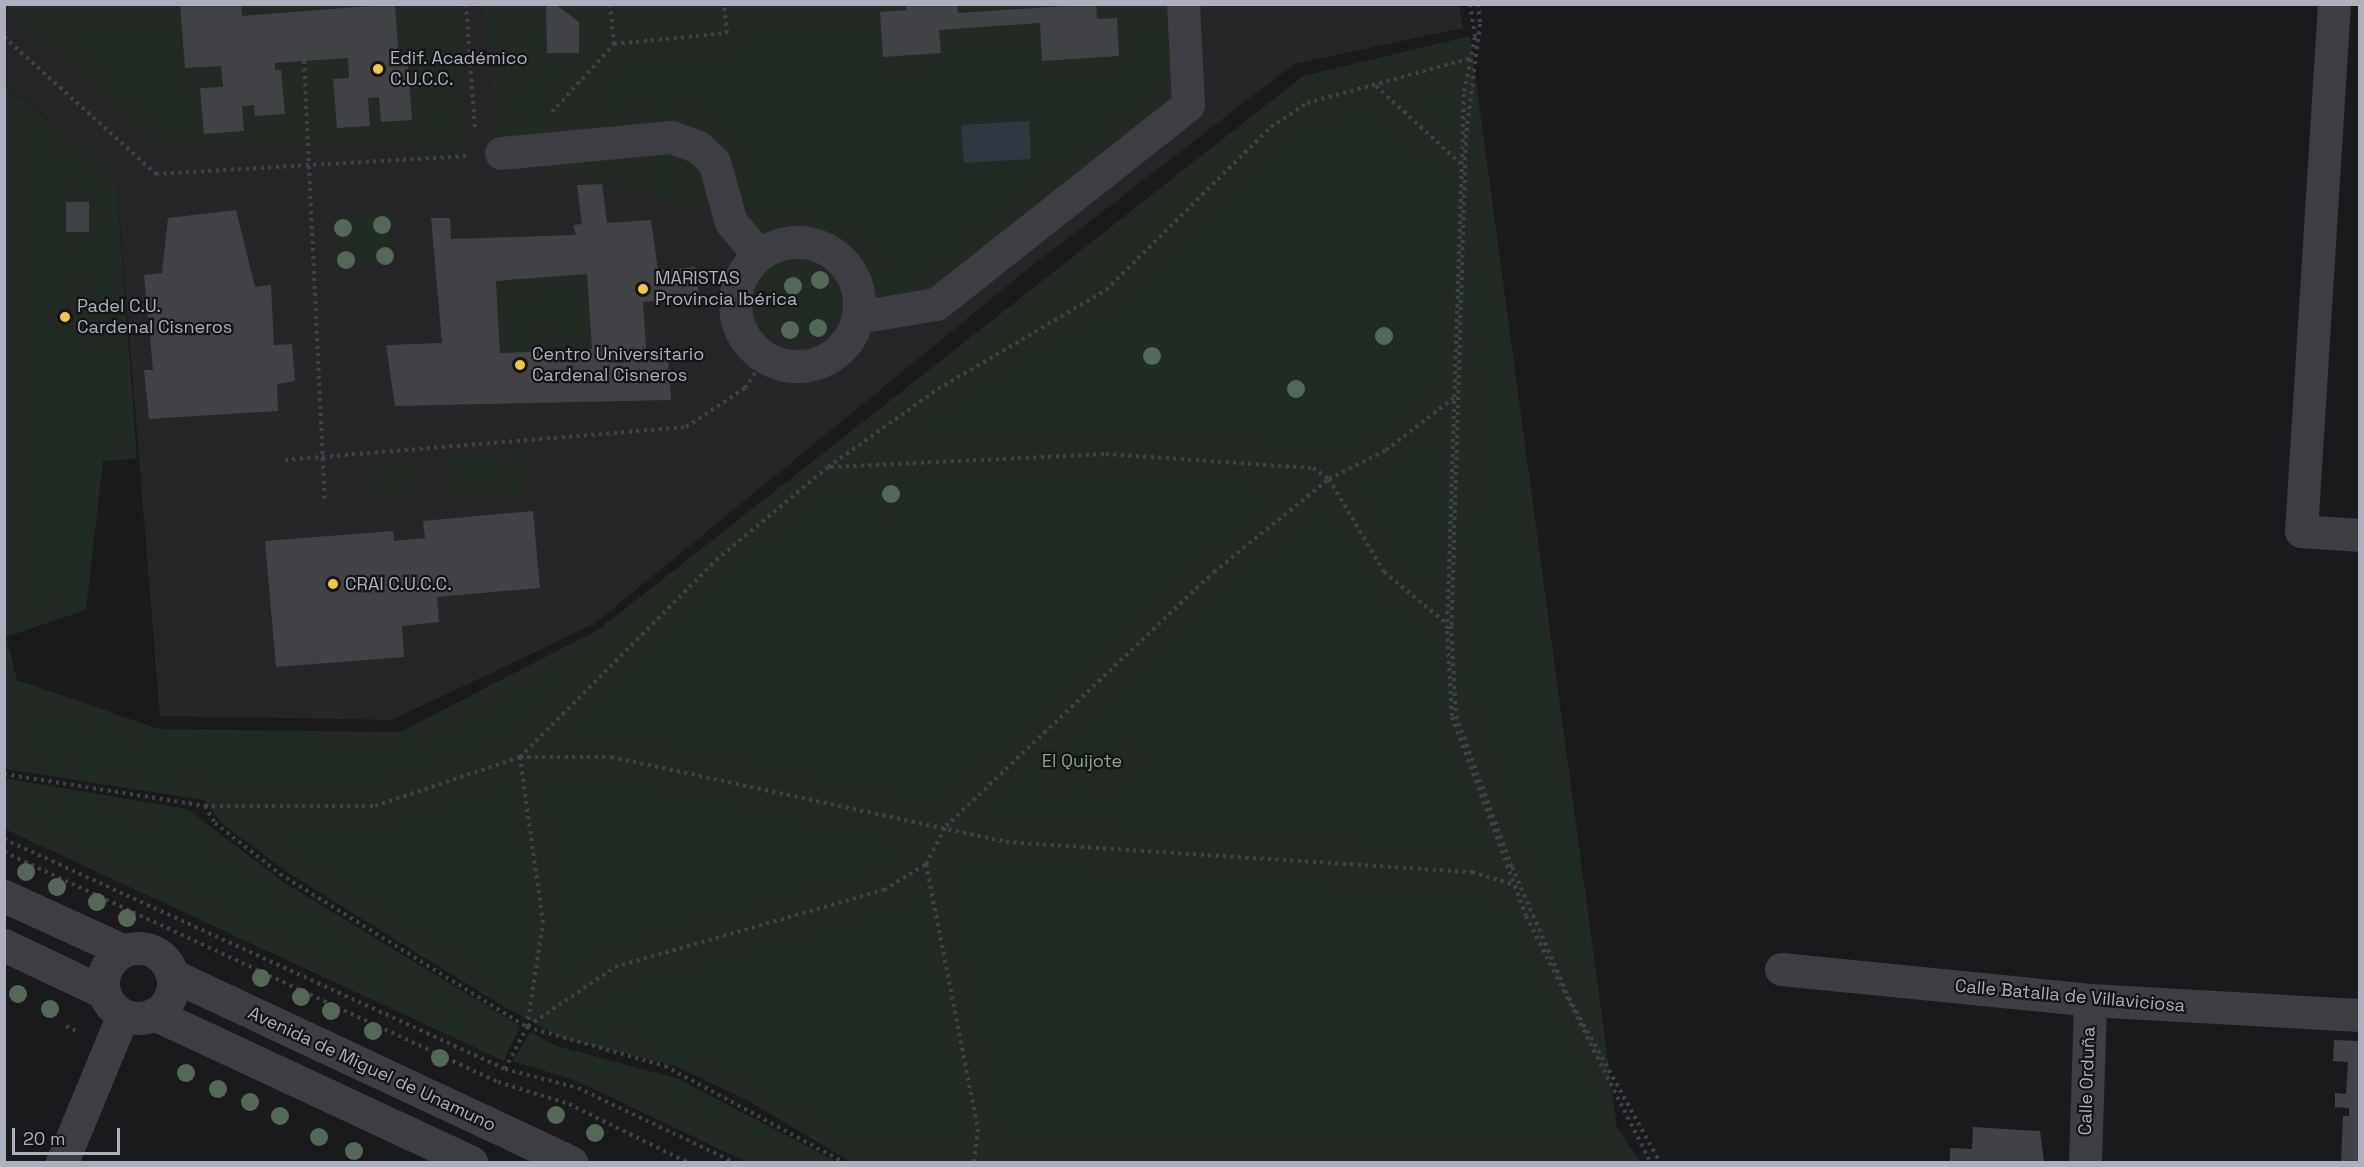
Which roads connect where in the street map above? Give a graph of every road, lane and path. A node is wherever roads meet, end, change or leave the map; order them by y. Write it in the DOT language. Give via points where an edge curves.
graph roads {
  1 [pos="466,4"];
  2 [pos="610,4"];
  3 [pos="724,4"];
  4 [pos="1183,4"];
  5 [pos="1470,4"];
  6 [pos="1478,4"];
  7 [pos="2334,4"];
  8 [pos="4,38"];
  9 [pos="614,44"];
  10 [pos="1471,58"];
  11 [pos="304,61"];
  12 [pos="1375,86"];
  13 [pos="498,153"];
  14 [pos="1461,164"];
  15 [pos="309,165"];
  16 [pos="759,255"];
  17 [pos="858,318"];
  18 [pos="765,357"];
  19 [pos="1456,396"];
  20 [pos="323,458"];
  21 [pos="285,460"];
  22 [pos="828,467"];
  23 [pos="1329,479"];
  24 [pos="326,502"];
  25 [pos="2360,535"];
  26 [pos="1447,624"];
  27 [pos="520,757"];
  28 [pos="4,774"];
  29 [pos="205,806"];
  30 [pos="946,826"];
  31 [pos="4,839"];
  32 [pos="4,852"];
  33 [pos="926,864"];
  34 [pos="1515,885"];
  35 [pos="4,896"];
  36 [pos="4,945"];
  37 [pos="122,951"];
  38 [pos="1781,969"];
  39 [pos="172,975"];
  40 [pos="2090,1000"];
  41 [pos="127,1007"];
  42 [pos="2360,1015"];
  43 [pos="527,1027"];
  44 [pos="505,1068"];
  45 [pos="62,1162"];
  46 [pos="471,1162"];
  47 [pos="572,1162"];
  48 [pos="687,1162"];
  49 [pos="734,1162"];
  50 [pos="843,1162"];
  51 [pos="974,1162"];
  52 [pos="1650,1162"];
  53 [pos="1660,1162"];
  54 [pos="2085,1162"];
  1 -- 13 [label="path"];
  2 -- 9 [label="path"];
  3 -- 9 [label="path" via="727,33"];
  4 -- 17 [label="street" via="1188,105 936,304"];
  5 -- 10 [label="path" via="1475,37"];
  6 -- 53 [label="path" via="1480,24 1466,135 1451,626 1456,716 1520,886 1569,998"];
  7 -- 25 [label="street" via="2301,531"];
  8 -- 15 [label="path" via="156,174"];
  9 -- 13 [label="path"];
  10 -- 12 [label="path"];
  10 -- 14 [label="path"];
  11 -- 15 [label="path"];
  12 -- 14 [label="path"];
  12 -- 22 [label="path" via="1307,103 1271,127 1107,290 938,389"];
  13 -- 15 [label="path"];
  13 -- 16 [label="street" via="671,137 698,147 714,162 731,222"];
  14 -- 19 [label="path"];
  15 -- 20 [label="path"];
  16 -- 17 [label="street" via="789,243 821,247 853,275"];
  16 -- 18 [label="street" via="745,271 735,308 740,327"];
  17 -- 18 [label="street" via="838,351 822,361 784,364"];
  18 -- 20 [label="path" via="745,388 686,427"];
  19 -- 23 [label="path" via="1386,450"];
  19 -- 26 [label="path"];
  20 -- 21 [label="path"];
  20 -- 24 [label="path"];
  22 -- 23 [label="path" via="1106,454 1313,468"];
  22 -- 27 [label="path" via="716,560"];
  23 -- 26 [label="path" via="1384,572"];
  23 -- 30 [label="path" via="1214,572"];
  26 -- 34 [label="path" via="1452,717"];
  27 -- 29 [label="path" via="375,806"];
  27 -- 30 [label="path" via="611,758"];
  27 -- 43 [label="path" via="543,923"];
  28 -- 29 [label="path"];
  29 -- 43 [label="path" via="215,823 280,874"];
  30 -- 33 [label="path"];
  30 -- 34 [label="path" via="1017,843 1472,872"];
  31 -- 44 [label="path"];
  32 -- 48 [label="path" via="498,1082 569,1104"];
  33 -- 43 [label="path" via="884,890 615,967"];
  33 -- 51 [label="path" via="978,1129"];
  34 -- 52 [label="path" via="1592,1054"];
  35 -- 37 [label="street"];
  36 -- 41 [label="street"];
  37 -- 39 [label="street" via="153,951"];
  37 -- 41 [label="street" via="109,961"];
  38 -- 40 [label="street, Calle Batalla de Villaviciosa"];
  39 -- 41 [label="street" via="166,1005"];
  39 -- 47 [label="street, Avenida de Miguel de Unamuno"];
  40 -- 42 [label="street, Calle Batalla de Villaviciosa"];
  40 -- 54 [label="street, Calle Orduña"];
  41 -- 45 [label="street"];
  41 -- 46 [label="street"];
  43 -- 44 [label="path"];
  43 -- 50 [label="path" via="665,1066"];
  44 -- 49 [label="path" via="578,1088"];
}
